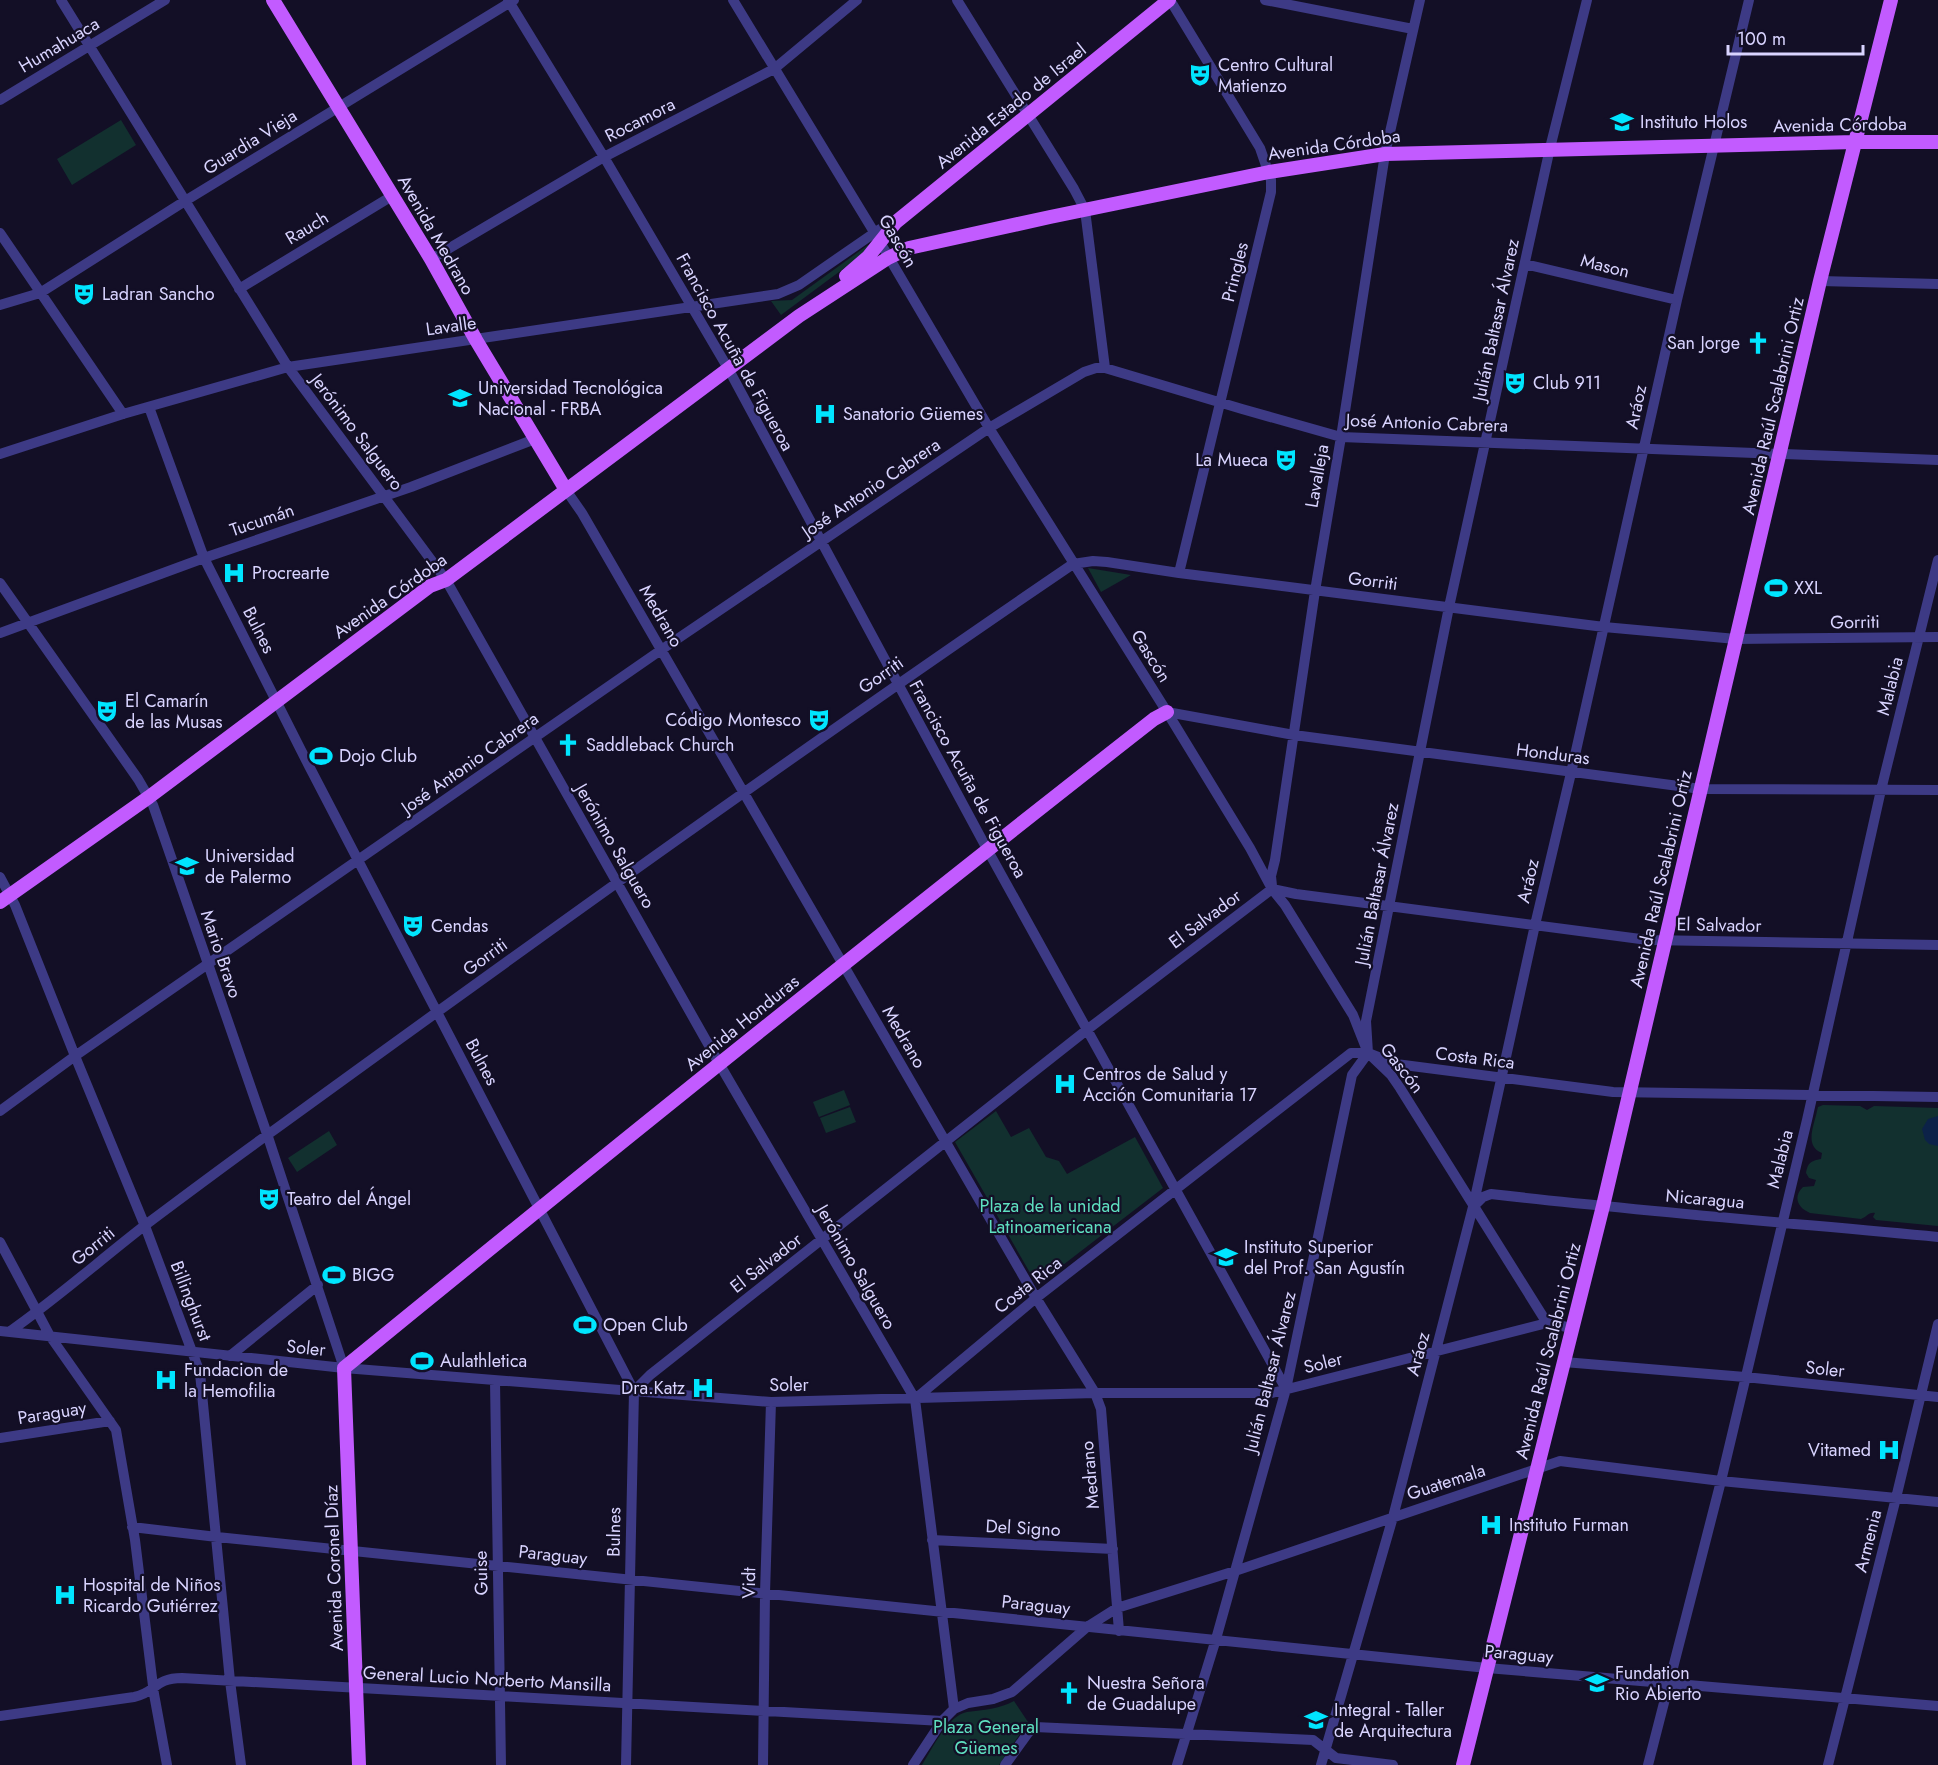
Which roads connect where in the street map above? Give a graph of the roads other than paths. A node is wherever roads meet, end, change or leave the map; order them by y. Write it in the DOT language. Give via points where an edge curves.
graph roads {
  1 [pos="61,0"];
  2 [pos="165,0"];
  3 [pos="273,0"];
  4 [pos="733,0"];
  5 [pos="857,0"];
  6 [pos="957,0"];
  7 [pos="1170,0"];
  8 [pos="1265,0"];
  9 [pos="1420,0"];
  10 [pos="1587,0"];
  11 [pos="1749,0"];
  12 [pos="1891,0"];
  13 [pos="511,1"];
  14 [pos="1413,29"];
  15 [pos="90,46"];
  16 [pos="774,69"];
  17 [pos="0,100"];
  18 [pos="338,107"];
  19 [pos="1028,114"];
  20 [pos="1854,142"];
  21 [pos="1938,142"];
  22 [pos="1716,145"];
  23 [pos="1550,148"];
  24 [pos="1384,154"];
  25 [pos="604,157"];
  26 [pos="1269,172"];
  27 [pos="392,196"];
  28 [pos="185,201"];
  29 [pos="1085,210"];
  30 [pos="0,233"];
  31 [pos="877,238"];
  32 [pos="888,258"];
  33 [pos="431,259"];
  34 [pos="1525,264"];
  35 [pos="1820,281"];
  36 [pos="1938,284"];
  37 [pos="239,289"];
  38 [pos="40,293"];
  39 [pos="1677,300"];
  40 [pos="0,304"];
  41 [pos="692,307"];
  42 [pos="799,316"];
  43 [pos="476,340"];
  44 [pos="288,367"];
  45 [pos="1105,368"];
  46 [pos="729,370"];
  47 [pos="1220,403"];
  48 [pos="149,407"];
  49 [pos="123,414"];
  50 [pos="989,428"];
  51 [pos="1341,437"];
  52 [pos="535,439"];
  53 [pos="1486,443"];
  54 [pos="1644,448"];
  55 [pos="1780,453"];
  56 [pos="0,454"];
  57 [pos="1938,460"];
  58 [pos="566,490"];
  59 [pos="384,496"];
  60 [pos="821,542"];
  61 [pos="204,558"];
  62 [pos="1938,560"];
  63 [pos="1074,564"];
  64 [pos="1179,573"];
  65 [pos="446,580"];
  66 [pos="0,583"];
  67 [pos="1315,591"];
  68 [pos="1449,607"];
  69 [pos="28,623"];
  70 [pos="1604,627"];
  71 [pos="0,633"];
  72 [pos="1938,637"];
  73 [pos="1919,638"];
  74 [pos="1736,639"];
  75 [pos="661,650"];
  76 [pos="898,683"];
  77 [pos="276,701"];
  78 [pos="1167,712"];
  79 [pos="1294,735"];
  80 [pos="535,738"];
  81 [pos="1420,753"];
  82 [pos="1571,773"];
  83 [pos="1701,789"];
  84 [pos="1881,790"];
  85 [pos="1938,790"];
  86 [pos="745,793"];
  87 [pos="149,796"];
  88 [pos="987,849"];
  89 [pos="358,861"];
  90 [pos="0,878"];
  91 [pos="616,882"];
  92 [pos="1272,889"];
  93 [pos="5,899"];
  94 [pos="1390,905"];
  95 [pos="1535,925"];
  96 [pos="1666,940"];
  97 [pos="1847,944"];
  98 [pos="1938,945"];
  99 [pos="843,965"];
  100 [pos="208,966"];
  101 [pos="437,1012"];
  102 [pos="1088,1029"];
  103 [pos="1368,1053"];
  104 [pos="75,1056"];
  105 [pos="720,1065"];
  106 [pos="1501,1078"];
  107 [pos="1629,1092"];
  108 [pos="1812,1094"];
  109 [pos="1938,1097"];
  110 [pos="0,1111"];
  111 [pos="267,1135"];
  112 [pos="945,1141"];
  113 [pos="1176,1189"];
  114 [pos="1603,1206"];
  115 [pos="1473,1207"];
  116 [pos="540,1208"];
  117 [pos="1782,1222"];
  118 [pos="145,1226"];
  119 [pos="1938,1238"];
  120 [pos="821,1240"];
  121 [pos="0,1242"];
  122 [pos="318,1285"];
  123 [pos="1036,1298"];
  124 [pos="36,1313"];
  125 [pos="1547,1323"];
  126 [pos="1938,1324"];
  127 [pos="1572,1328"];
  128 [pos="4,1331"];
  129 [pos="50,1336"];
  130 [pos="1436,1350"];
  131 [pos="193,1352"];
  132 [pos="230,1356"];
  133 [pos="1564,1362"];
  134 [pos="344,1368"];
  135 [pos="1745,1377"];
  136 [pos="495,1381"];
  137 [pos="1286,1389"];
  138 [pos="634,1391"];
  139 [pos="1095,1393"];
  140 [pos="1921,1395"];
  141 [pos="1938,1397"];
  142 [pos="915,1399"];
  143 [pos="771,1402"];
  144 [pos="110,1421"];
  145 [pos="0,1438"];
  146 [pos="1538,1469"];
  147 [pos="1720,1481"];
  148 [pos="1896,1498"];
  149 [pos="1938,1502"];
  150 [pos="1393,1517"];
  151 [pos="132,1527"];
  152 [pos="217,1537"];
  153 [pos="932,1540"];
  154 [pos="1113,1549"];
  155 [pos="350,1550"];
  156 [pos="497,1565"];
  157 [pos="1235,1571"];
  158 [pos="629,1579"];
  159 [pos="765,1593"];
  160 [pos="1117,1608"];
  161 [pos="941,1611"];
  162 [pos="1087,1627"];
  163 [pos="1119,1631"];
  164 [pos="1216,1640"];
  165 [pos="1352,1654"];
  166 [pos="1487,1668"];
  167 [pos="230,1681"];
  168 [pos="1670,1684"];
  169 [pos="154,1687"];
  170 [pos="357,1688"];
  171 [pos="501,1696"];
  172 [pos="1845,1698"];
  173 [pos="628,1703"];
  174 [pos="1938,1706"];
  175 [pos="954,1710"];
  176 [pos="763,1711"];
  177 [pos="0,1716"];
  178 [pos="942,1721"];
  179 [pos="1187,1733"];
  180 [pos="1325,1749"];
  181 [pos="167,1765"];
  182 [pos="241,1765"];
  183 [pos="360,1765"];
  184 [pos="501,1765"];
  185 [pos="626,1765"];
  186 [pos="763,1765"];
  187 [pos="913,1765"];
  188 [pos="1005,1765"];
  189 [pos="1178,1765"];
  190 [pos="1321,1765"];
  191 [pos="1394,1765"];
  192 [pos="1463,1765"];
  193 [pos="1648,1765"];
  194 [pos="1828,1765"];
  1 -- 15 [label="street, Jerónimo Salguero"];
  2 -- 15 [label="street, Humahuaca"];
  3 -- 18 [label="main road, Avenida Medrano"];
  4 -- 16 [label="street, Gascón"];
  5 -- 16 [label="street, Rocamora"];
  6 -- 19 [label="street"];
  7 -- 19 [label="main road, Avenida Estado de Israel"];
  7 -- 26 [label="street, Pringles" via="1255,139"];
  8 -- 14 [label="street"];
  9 -- 14 [label="street, Lavalleja"];
  10 -- 23 [label="street, Julián Baltasar Álvarez"];
  11 -- 22 [label="street, Aráoz"];
  12 -- 20 [label="main road, Avenida Raúl Scalabrini Ortiz"];
  13 -- 18 [label="street, Guardia Vieja"];
  13 -- 25 [label="street, Francisco Acuña de Figueroa"];
  14 -- 24 [label="street, Lavalleja"];
  15 -- 17 [label="street, Humahuaca"];
  15 -- 28 [label="street, Jerónimo Salguero"];
  16 -- 25 [label="street, Rocamora"];
  16 -- 31 [label="street, Gascón"];
  18 -- 27 [label="main road, Avenida Medrano"];
  18 -- 28 [label="street, Guardia Vieja"];
  19 -- 29 [label="street"];
  19 -- 31 [label="main road, Avenida Estado de Israel"];
  20 -- 21 [label="main road, Avenida Córdoba"];
  20 -- 22 [label="main road, Avenida Córdoba"];
  20 -- 35 [label="main road, Avenida Raúl Scalabrini Ortiz"];
  22 -- 23 [label="main road, Avenida Córdoba"];
  22 -- 39 [label="street, Aráoz"];
  23 -- 24 [label="main road, Avenida Córdoba"];
  23 -- 34 [label="street, Julián Baltasar Álvarez"];
  24 -- 26 [label="main road, Avenida Córdoba"];
  24 -- 51 [label="street, Lavalleja"];
  25 -- 33 [label="street, Rocamora"];
  25 -- 41 [label="street, Francisco Acuña de Figueroa"];
  26 -- 29 [label="main road, Avenida Córdoba"];
  26 -- 47 [label="street, Pringles" via="1269,203"];
  27 -- 33 [label="main road, Avenida Medrano"];
  27 -- 37 [label="street, Rauch"];
  28 -- 37 [label="street, Jerónimo Salguero"];
  28 -- 38 [label="street, Guardia Vieja"];
  29 -- 32 [label="main road, Avenida Córdoba" via="909,248"];
  29 -- 45 [label="street"];
  30 -- 38 [label="street"];
  31 -- 32 [label="street, Gascón"];
  31 -- 41 [label="street, Lavalle" via="791,290"];
  31 -- 42 [label="main road, Avenida Córdoba" via="868,257"];
  32 -- 42 [label="main road, Avenida Córdoba"];
  32 -- 50 [label="street, Gascón"];
  33 -- 43 [label="main road, Avenida Medrano"];
  34 -- 39 [label="street, Mason"];
  34 -- 53 [label="street, Julián Baltasar Álvarez"];
  35 -- 36 [label="street"];
  35 -- 55 [label="main road, Avenida Raúl Scalabrini Ortiz"];
  37 -- 44 [label="street, Jerónimo Salguero"];
  38 -- 40 [label="street, Guardia Vieja"];
  38 -- 49 [label="street"];
  39 -- 54 [label="street, Aráoz"];
  41 -- 43 [label="street, Lavalle"];
  41 -- 46 [label="street, Francisco Acuña de Figueroa"];
  42 -- 46 [label="main road, Avenida Córdoba"];
  43 -- 44 [label="street, Lavalle"];
  43 -- 52 [label="main road, Avenida Medrano"];
  44 -- 48 [label="street, Lavalle"];
  44 -- 59 [label="street, Jerónimo Salguero"];
  45 -- 47 [label="street, José Antonio Cabrera"];
  45 -- 50 [label="street, José Antonio Cabrera" via="1084,372"];
  46 -- 58 [label="main road, Avenida Córdoba"];
  46 -- 60 [label="street, Francisco Acuña de Figueroa"];
  47 -- 51 [label="street, José Antonio Cabrera"];
  47 -- 64 [label="street, Pringles"];
  48 -- 49 [label="street, Lavalle"];
  48 -- 61 [label="street, Bulnes"];
  49 -- 56 [label="street, Lavalle"];
  50 -- 60 [label="street, José Antonio Cabrera"];
  50 -- 63 [label="street, Gascón"];
  51 -- 53 [label="street, José Antonio Cabrera"];
  51 -- 67 [label="street, Lavalleja"];
  52 -- 58 [label="main road, Avenida Medrano"];
  52 -- 59 [label="street, Tucumán"];
  53 -- 54 [label="street, José Antonio Cabrera"];
  53 -- 68 [label="street, Julián Baltasar Álvarez"];
  54 -- 55 [label="street, José Antonio Cabrera"];
  54 -- 70 [label="street, Aráoz"];
  55 -- 57 [label="street, José Antonio Cabrera"];
  55 -- 74 [label="main road, Avenida Raúl Scalabrini Ortiz"];
  58 -- 65 [label="main road, Avenida Córdoba"];
  58 -- 75 [label="street, Medrano"];
  59 -- 61 [label="street, Tucumán"];
  59 -- 65 [label="street, Jerónimo Salguero"];
  60 -- 75 [label="street, José Antonio Cabrera"];
  60 -- 76 [label="street, Francisco Acuña de Figueroa"];
  61 -- 69 [label="street, Tucumán"];
  61 -- 77 [label="street, Bulnes"];
  62 -- 73 [label="street, Malabia"];
  63 -- 64 [label="street, Gorriti" via="1107,562"];
  63 -- 76 [label="street, Gorriti"];
  63 -- 78 [label="street, Gascón"];
  64 -- 67 [label="street, Gorriti"];
  65 -- 77 [label="main road, Avenida Córdoba" via="430,586"];
  65 -- 80 [label="street, Jerónimo Salguero"];
  66 -- 69 [label="street, Mario Bravo"];
  67 -- 68 [label="street, Gorriti"];
  67 -- 79 [label="street, Lavalleja"];
  68 -- 70 [label="street, Gorriti"];
  68 -- 81 [label="street, Julián Baltasar Álvarez"];
  69 -- 71 [label="street, Tucumán"];
  69 -- 87 [label="street, Mario Bravo"];
  70 -- 74 [label="street, Gorriti"];
  70 -- 82 [label="street, Aráoz"];
  72 -- 73 [label="street, Gorriti"];
  73 -- 74 [label="street, Gorriti"];
  73 -- 84 [label="street, Malabia"];
  74 -- 83 [label="main road, Avenida Raúl Scalabrini Ortiz"];
  75 -- 80 [label="street, José Antonio Cabrera"];
  75 -- 86 [label="street, Medrano"];
  76 -- 86 [label="street, Gorriti"];
  76 -- 88 [label="street, Francisco Acuña de Figueroa"];
  77 -- 87 [label="main road, Avenida Córdoba"];
  77 -- 89 [label="street, Bulnes"];
  78 -- 79 [label="street, Honduras"];
  78 -- 88 [label="main road, Avenida Honduras"];
  78 -- 92 [label="street, Gascón"];
  79 -- 81 [label="street, Honduras"];
  79 -- 92 [label="street, Lavalleja"];
  80 -- 89 [label="street, José Antonio Cabrera"];
  80 -- 91 [label="street, Jerónimo Salguero"];
  81 -- 82 [label="street, Honduras"];
  81 -- 94 [label="street, Julián Baltasar Álvarez"];
  82 -- 83 [label="street, Honduras"];
  82 -- 95 [label="street, Aráoz"];
  83 -- 84 [label="street, Honduras"];
  83 -- 96 [label="main road, Avenida Raúl Scalabrini Ortiz"];
  84 -- 85 [label="street, Honduras"];
  84 -- 97 [label="street, Malabia"];
  86 -- 91 [label="street, Gorriti"];
  86 -- 99 [label="street, Medrano"];
  87 -- 93 [label="main road, Avenida Córdoba"];
  87 -- 100 [label="street, Mario Bravo"];
  88 -- 99 [label="main road, Avenida Honduras"];
  88 -- 102 [label="street, Francisco Acuña de Figueroa"];
  89 -- 100 [label="street, José Antonio Cabrera"];
  89 -- 101 [label="street, Bulnes"];
  90 -- 93 [label="street, Billinghurst"];
  91 -- 101 [label="street, Gorriti"];
  91 -- 105 [label="street, Jerónimo Salguero"];
  92 -- 94 [label="street, El Salvador"];
  92 -- 102 [label="street, El Salvador"];
  92 -- 103 [label="street, Gascón" via="1353,1015"];
  93 -- 104 [label="street, Billinghurst"];
  94 -- 95 [label="street, El Salvador"];
  94 -- 103 [label="street, Julián Baltasar Álvarez" via="1366,1021"];
  95 -- 96 [label="street, El Salvador"];
  95 -- 106 [label="street, Aráoz"];
  96 -- 97 [label="street, El Salvador"];
  96 -- 107 [label="main road, Avenida Raúl Scalabrini Ortiz"];
  97 -- 98 [label="street, El Salvador"];
  97 -- 108 [label="street, Malabia"];
  99 -- 105 [label="main road, Avenida Honduras"];
  99 -- 112 [label="street, Medrano"];
  100 -- 104 [label="street, José Antonio Cabrera"];
  100 -- 111 [label="street, Mario Bravo"];
  101 -- 111 [label="street, Gorriti"];
  101 -- 116 [label="street, Bulnes"];
  102 -- 112 [label="street, El Salvador"];
  102 -- 113 [label="street, Francisco Acuña de Figueroa"];
  103 -- 106 [label="street, Costa Rica" via="1396,1064"];
  103 -- 113 [label="street, Costa Rica" via="1346,1056"];
  103 -- 115 [label="street, Gascón" via="1400,1088"];
  103 -- 137 [label="street, Julián Baltasar Álvarez" via="1352,1075"];
  104 -- 110 [label="street, José Antonio Cabrera"];
  104 -- 118 [label="street, Billinghurst"];
  105 -- 116 [label="main road, Avenida Honduras"];
  105 -- 120 [label="street, Jerónimo Salguero"];
  106 -- 107 [label="street, Costa Rica"];
  106 -- 115 [label="street, Aráoz"];
  107 -- 108 [label="street, Costa Rica"];
  107 -- 114 [label="main road, Avenida Raúl Scalabrini Ortiz"];
  108 -- 109 [label="street, Costa Rica"];
  108 -- 117 [label="street, Malabia"];
  111 -- 118 [label="street, Gorriti"];
  111 -- 122 [label="street, Mario Bravo"];
  112 -- 120 [label="street, El Salvador"];
  112 -- 123 [label="street, Medrano"];
  113 -- 123 [label="street, Costa Rica"];
  113 -- 137 [label="street, Francisco Acuña de Figueroa"];
  114 -- 115 [label="street, Nicaragua" via="1491,1194"];
  114 -- 117 [label="street, Nicaragua"];
  114 -- 127 [label="main road, Avenida Raúl Scalabrini Ortiz"];
  115 -- 125 [label="street, Gascón"];
  115 -- 130 [label="street, Aráoz"];
  116 -- 134 [label="main road, Avenida Honduras"];
  116 -- 138 [label="street, Bulnes"];
  117 -- 119 [label="street, Nicaragua"];
  117 -- 135 [label="street, Malabia"];
  118 -- 124 [label="street, Gorriti"];
  118 -- 131 [label="street, Billinghurst"];
  120 -- 138 [label="street, El Salvador"];
  120 -- 142 [label="street, Jerónimo Salguero"];
  121 -- 124 [label="street"];
  122 -- 132 [label="street"];
  122 -- 134 [label="street, Mario Bravo"];
  123 -- 139 [label="street, Medrano"];
  123 -- 142 [label="street, Costa Rica"];
  124 -- 128 [label="street, Gorriti"];
  124 -- 129 [label="street"];
  125 -- 127 [label="street, Soler"];
  125 -- 130 [label="street, Soler"];
  126 -- 140 [label="street, Armenia"];
  127 -- 133 [label="main road, Avenida Raúl Scalabrini Ortiz"];
  128 -- 129 [label="street, Soler"];
  129 -- 131 [label="street, Soler"];
  129 -- 144 [label="street"];
  130 -- 137 [label="street, Soler"];
  130 -- 150 [label="street, Aráoz"];
  131 -- 132 [label="street, Soler"];
  131 -- 152 [label="street, Billinghurst" via="200,1373"];
  132 -- 134 [label="street, Soler"];
  133 -- 135 [label="street, Soler"];
  133 -- 146 [label="main road, Avenida Raúl Scalabrini Ortiz"];
  134 -- 136 [label="street, Soler"];
  134 -- 155 [label="main road, Avenida Coronel Díaz"];
  135 -- 140 [label="street, Soler"];
  135 -- 147 [label="street, Malabia"];
  136 -- 138 [label="street, Soler"];
  136 -- 156 [label="street, Guise"];
  137 -- 139 [label="street, Soler" via="1272,1393"];
  137 -- 157 [label="street, Julián Baltasar Álvarez"];
  138 -- 143 [label="street, Soler"];
  138 -- 158 [label="street, Bulnes"];
  139 -- 142 [label="street, Soler"];
  139 -- 154 [label="street, Medrano" via="1101,1409"];
  140 -- 141 [label="street, Soler"];
  140 -- 148 [label="street, Armenia"];
  142 -- 143 [label="street, Soler"];
  142 -- 153 [label="street, Jerónimo Salguero"];
  143 -- 159 [label="street, Vidt"];
  144 -- 145 [label="street, Paraguay"];
  144 -- 151 [label="street" via="116,1430"];
  146 -- 147 [label="street, Guatemala" via="1560,1461"];
  146 -- 150 [label="street, Guatemala"];
  146 -- 166 [label="main road, Avenida Raúl Scalabrini Ortiz"];
  147 -- 148 [label="street, Guatemala"];
  147 -- 168 [label="street, Malabia"];
  148 -- 149 [label="street, Guatemala"];
  148 -- 172 [label="street, Armenia"];
  150 -- 157 [label="street, Guatemala"];
  150 -- 165 [label="street, Aráoz"];
  151 -- 152 [label="street, Paraguay"];
  151 -- 169 [label="street"];
  152 -- 155 [label="street, Paraguay"];
  152 -- 167 [label="street, Billinghurst"];
  153 -- 154 [label="street, Del Signo"];
  153 -- 161 [label="street, Jerónimo Salguero"];
  154 -- 160 [label="street, Medrano"];
  155 -- 156 [label="street, Paraguay"];
  155 -- 170 [label="main road, Avenida Coronel Díaz"];
  156 -- 158 [label="street, Paraguay"];
  156 -- 171 [label="street, Guise"];
  157 -- 160 [label="street, Guatemala"];
  157 -- 164 [label="street, Julián Baltasar Álvarez"];
  158 -- 159 [label="street, Paraguay"];
  158 -- 173 [label="street, Bulnes"];
  159 -- 161 [label="street, Paraguay"];
  159 -- 176 [label="street, Vidt"];
  160 -- 162 [label="street, Guatemala"];
  160 -- 163 [label="street, Medrano"];
  161 -- 162 [label="street, Paraguay"];
  161 -- 175 [label="street, Jerónimo Salguero"];
  162 -- 163 [label="street, Paraguay"];
  162 -- 175 [label="street" via="1012,1692"];
  163 -- 164 [label="street, Paraguay"];
  164 -- 165 [label="street, Paraguay"];
  164 -- 179 [label="street, Julián Baltasar Álvarez"];
  165 -- 166 [label="street, Paraguay"];
  165 -- 180 [label="street, Aráoz"];
  166 -- 168 [label="street, Paraguay"];
  166 -- 192 [label="main road, Avenida Raúl Scalabrini Ortiz"];
  167 -- 169 [label="street, General Lucio Norberto Mansilla" via="172,1678"];
  167 -- 170 [label="street, General Lucio Norberto Mansilla"];
  167 -- 182 [label="street, Billinghurst"];
  168 -- 172 [label="street, Paraguay"];
  168 -- 193 [label="street, Malabia"];
  169 -- 177 [label="street, General Lucio Norberto Mansilla" via="135,1698"];
  169 -- 181 [label="street"];
  170 -- 171 [label="street, General Lucio Norberto Mansilla"];
  170 -- 183 [label="main road, Avenida Coronel Díaz"];
  171 -- 173 [label="street, General Lucio Norberto Mansilla"];
  171 -- 184 [label="street, Guise"];
  172 -- 174 [label="street, Paraguay"];
  172 -- 194 [label="street, Armenia"];
  173 -- 176 [label="street, General Lucio Norberto Mansilla"];
  173 -- 185 [label="street, Bulnes"];
  175 -- 178 [label="street"];
  176 -- 178 [label="street, General Lucio Norberto Mansilla"];
  176 -- 186 [label="street, Vidt"];
  178 -- 187 [label="street"];
  179 -- 180 [label="street" via="1313,1740"];
  179 -- 188 [label="street" via="1035,1726"];
  179 -- 189 [label="street, Julián Baltasar Álvarez"];
  180 -- 190 [label="street, Aráoz"];
  180 -- 191 [label="street" via="1336,1758"];
}
